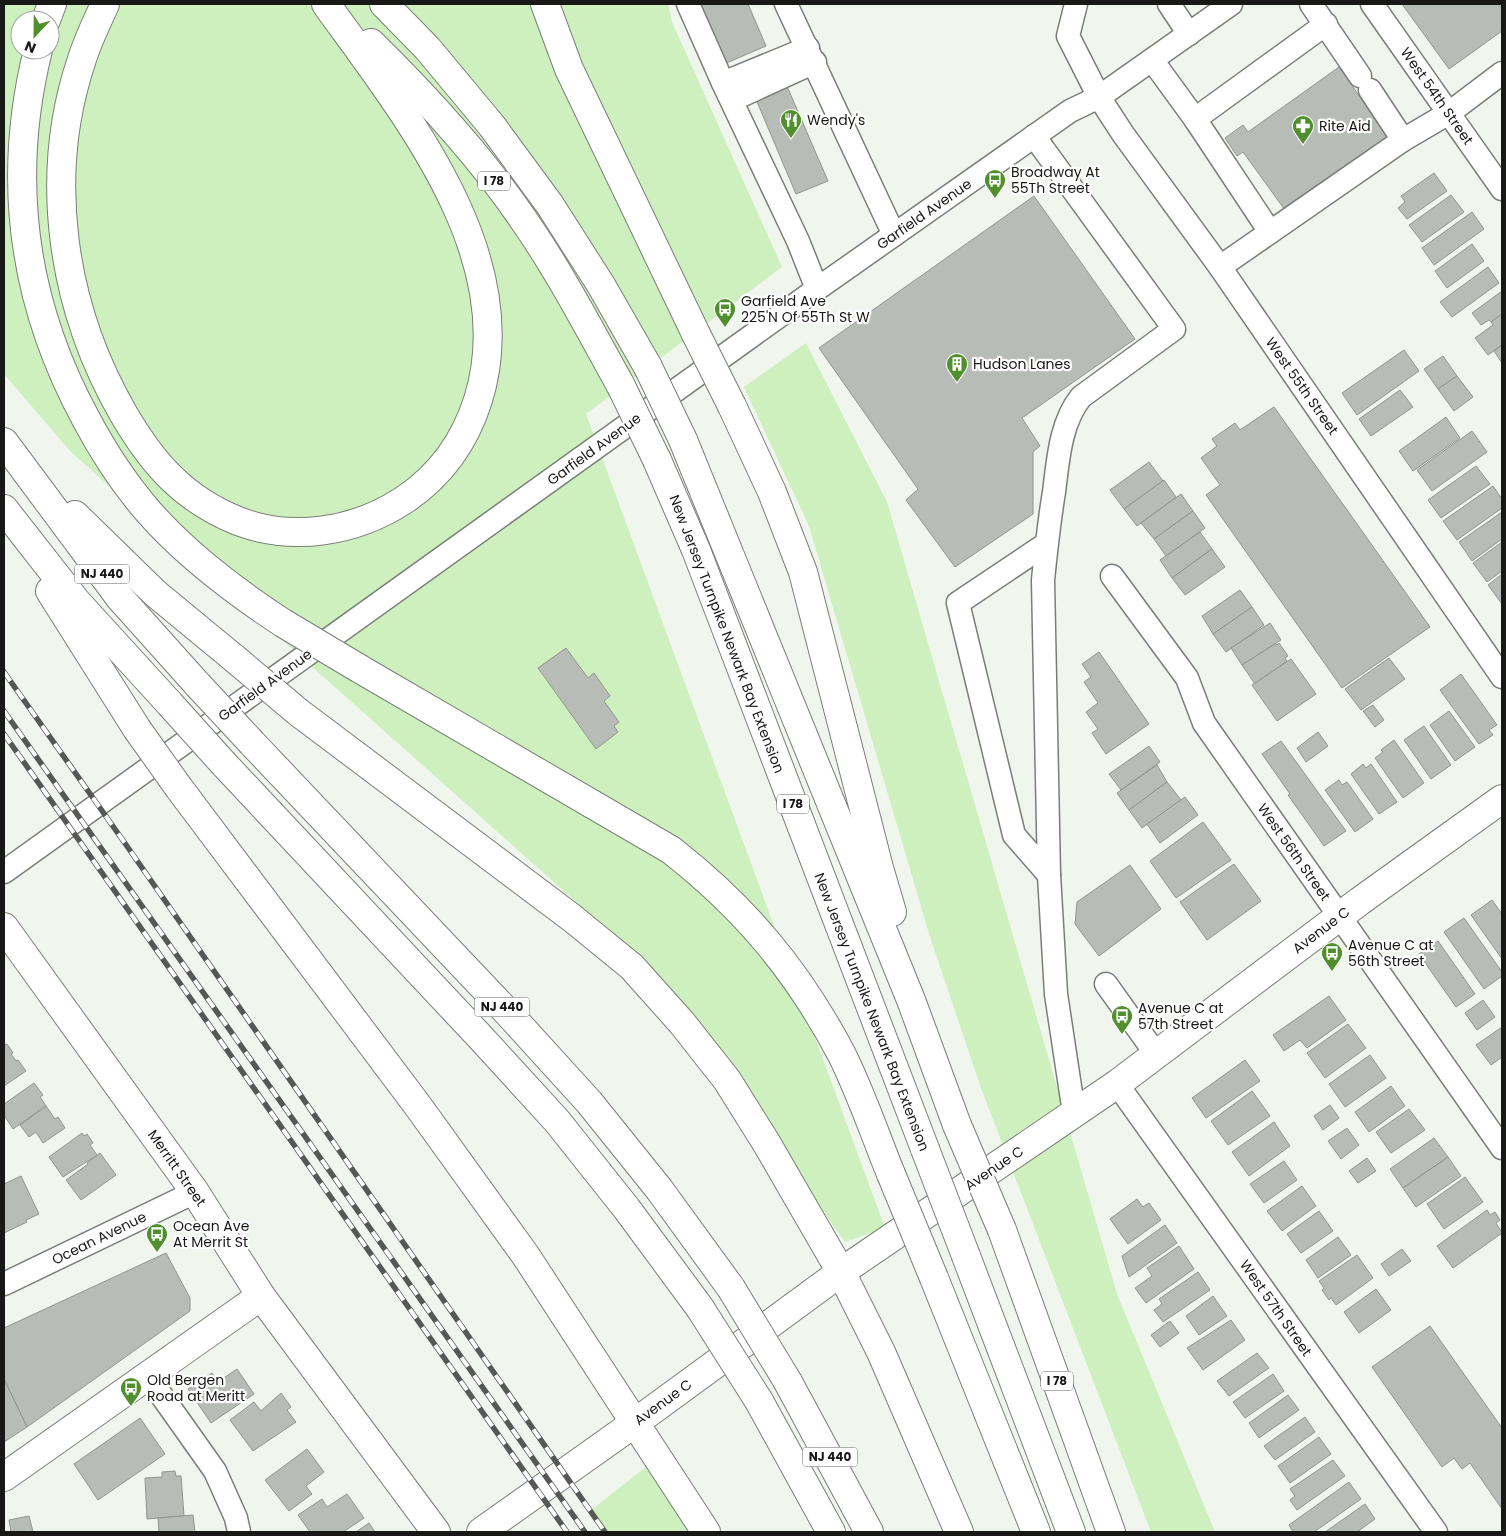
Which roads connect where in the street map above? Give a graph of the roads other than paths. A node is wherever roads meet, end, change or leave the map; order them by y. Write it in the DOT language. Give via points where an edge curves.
graph roads {
  1 [pos="105,4"];
  2 [pos="326,4"];
  3 [pos="331,4"];
  4 [pos="384,4"];
  5 [pos="545,4"];
  6 [pos="688,4"];
  7 [pos="786,4"];
  8 [pos="1076,4"];
  9 [pos="1169,4"];
  10 [pos="1231,4"];
  11 [pos="1311,4"];
  12 [pos="1372,4"];
  13 [pos="1326,24"];
  14 [pos="1189,34"];
  15 [pos="811,55"];
  16 [pos="35,60"];
  17 [pos="1152,60"];
  18 [pos="1502,73"];
  19 [pos="727,92"];
  20 [pos="1099,97"];
  21 [pos="1449,113"];
  22 [pos="1195,119"];
  23 [pos="1034,136"];
  24 [pos="1404,140"];
  25 [pos="1502,189"];
  26 [pos="1270,232"];
  27 [pos="894,235"];
  28 [pos="1220,267"];
  29 [pos="817,289"];
  30 [pos="9,448"];
  31 [pos="4,509"];
  32 [pos="4,516"];
  33 [pos="1046,544"];
  34 [pos="1112,576"];
  35 [pos="1502,677"];
  36 [pos="1502,800"];
  37 [pos="4,872"];
  38 [pos="1049,875"];
  39 [pos="1340,916"];
  40 [pos="4,927"];
  41 [pos="1106,984"];
  42 [pos="911,1000"];
  43 [pos="1156,1054"];
  44 [pos="1117,1084"];
  45 [pos="1074,1113"];
  46 [pos="1502,1148"];
  47 [pos="195,1192"];
  48 [pos="841,1272"];
  49 [pos="4,1284"];
  50 [pos="261,1296"];
  51 [pos="147,1375"];
  52 [pos="636,1422"];
  53 [pos="4,1477"];
  54 [pos="959,1531"];
  55 [pos="239,1532"];
  56 [pos="436,1532"];
  57 [pos="481,1532"];
  58 [pos="706,1532"];
  59 [pos="831,1532"];
  60 [pos="870,1532"];
  61 [pos="1036,1532"];
  62 [pos="1071,1532"];
  63 [pos="1111,1532"];
  64 [pos="1436,1532"];
  1 -- 2 [label="main road" via="82,60 63,153 66,255 82,324 112,394 128,421 157,462 180,487 197,501 241,522 289,532 312,532 348,526 390,509 430,479 448,460 473,416 481,392 488,338 480,275 471,244 444,182 398,104"];
  3 -- 62 [label="main road, New Jersey Turnpike Newark Bay Extension / I 78, bridge" via="405,77 474,154 527,224 621,386 657,460 696,550"];
  4 -- 42 [label="main road, New Jersey Turnpike Newark Bay Extension / I 78, bridge" via="428,49 492,126 550,205 648,366 682,440"];
  5 -- 42 [label="main road, bridge" via="569,69 732,406 772,492 803,572 879,868 914,981"];
  6 -- 19 [label="street"];
  7 -- 15 [label="street"];
  8 -- 20 [label="street, West 55th Street" via="1068,36"];
  9 -- 14 [label="street"];
  10 -- 14 [label="street, Garfield Avenue"];
  11 -- 13 [label="street"];
  12 -- 21 [label="street, West 54th Street"];
  13 -- 22 [label="street"];
  13 -- 24 [label="street"];
  14 -- 17 [label="street, Garfield Avenue"];
  15 -- 19 [label="street"];
  15 -- 27 [label="street"];
  16 -- 61 [label="main road, bridge" via="24,129 22,183 26,239 36,294 64,376 118,473 179,543 247,600 670,850 700,873 757,928 806,992 842,1057"];
  17 -- 20 [label="street, Garfield Avenue"];
  17 -- 22 [label="street"];
  18 -- 21 [label="street"];
  19 -- 29 [label="street" via="798,241"];
  20 -- 23 [label="street, Garfield Avenue" via="1070,111"];
  20 -- 28 [label="street, West 55th Street"];
  21 -- 24 [label="street"];
  21 -- 25 [label="street, West 54th Street"];
  22 -- 26 [label="street"];
  23 -- 27 [label="street, Garfield Avenue"];
  23 -- 33 [label="street" via="1174,329 1081,397 1074,406 1065,426 1058,458"];
  24 -- 26 [label="street"];
  26 -- 28 [label="street"];
  27 -- 29 [label="street, Garfield Avenue"];
  28 -- 35 [label="street, West 55th Street"];
  29 -- 37 [label="street, Garfield Avenue"];
  30 -- 48 [label="main road, bridge" via="155,593 298,712 572,918 632,967 727,1080 768,1144"];
  30 -- 60 [label="main road, NJ 440, bridge" via="120,598 252,743 509,1014 589,1102 659,1189 731,1288 788,1382"];
  31 -- 59 [label="main road, NJ 440, bridge" via="76,601 557,1121 700,1308 759,1401"];
  32 -- 52 [label="main road, bridge" via="138,729 179,788 441,1138 526,1256"];
  33 -- 38 [label="street" via="1043,580"];
  33 -- 38 [label="street" via="958,603 1014,835"];
  34 -- 39 [label="street, West 56th Street" via="1187,678 1204,723"];
  36 -- 39 [label="main road, Avenue C"];
  38 -- 45 [label="street" via="1056,994"];
  39 -- 43 [label="main road, Avenue C"];
  39 -- 46 [label="street, West 56th Street"];
  40 -- 47 [label="main road, Merritt Street"];
  41 -- 43 [label="street"];
  42 -- 63 [label="main road, New Jersey Turnpike Newark Bay Extension / I 78, bridge" via="957,1125 1002,1230"];
  43 -- 44 [label="main road, Avenue C"];
  44 -- 45 [label="main road, Avenue C"];
  44 -- 64 [label="street, West 57th Street"];
  45 -- 48 [label="main road, Avenue C"];
  47 -- 49 [label="street, Ocean Avenue"];
  47 -- 50 [label="main road, Merritt Street"];
  48 -- 52 [label="main road, Avenue C"];
  48 -- 54 [label="main road" via="881,1352"];
  50 -- 51 [label="main road"];
  50 -- 56 [label="main road, Merritt Street"];
  51 -- 53 [label="main road"];
  51 -- 55 [label="street" via="215,1471"];
  52 -- 57 [label="main road, Avenue C"];
  52 -- 58 [label="main road"];
}
